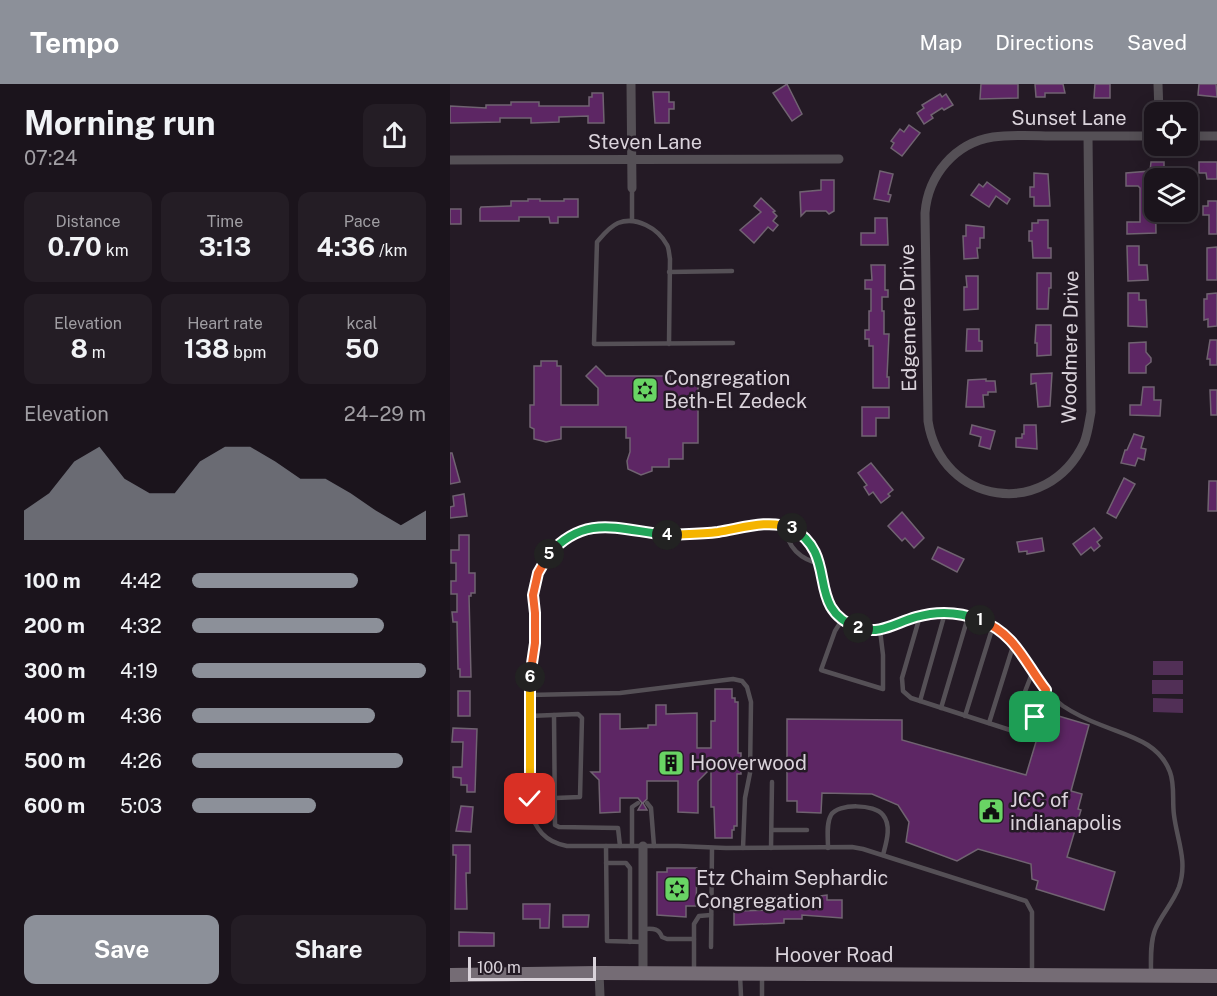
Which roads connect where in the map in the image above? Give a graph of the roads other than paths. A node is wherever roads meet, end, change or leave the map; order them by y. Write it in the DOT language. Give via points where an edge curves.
graph roads {
  1 [pos="631,84"];
  2 [pos="1158,84"];
  3 [pos="1159,102"];
  4 [pos="1088,136"];
  5 [pos="1144,136"];
  6 [pos="1198,136"];
  7 [pos="1217,136"];
  8 [pos="982,140"];
  9 [pos="839,159"];
  10 [pos="450,160"];
  11 [pos="631,160"];
  12 [pos="632,188"];
  13 [pos="632,220"];
  14 [pos="732,271"];
  15 [pos="669,272"];
  16 [pos="734,343"];
  17 [pos="669,344"];
  18 [pos="991,492"];
  19 [pos="786,526"];
  20 [pos="821,564"];
  21 [pos="945,613"];
  22 [pos="920,616"];
  23 [pos="968,616"];
  24 [pos="842,620"];
  25 [pos="993,626"];
  26 [pos="880,630"];
  27 [pos="1014,643"];
  28 [pos="1033,671"];
  29 [pos="1046,690"];
  30 [pos="529,695"];
  31 [pos="920,701"];
  32 [pos="941,708"];
  33 [pos="554,715"];
  34 [pos="529,716"];
  35 [pos="965,716"];
  36 [pos="989,723"];
  37 [pos="1010,730"];
  38 [pos="772,782"];
  39 [pos="555,798"];
  40 [pos="530,799"];
  41 [pos="647,803"];
  42 [pos="638,804"];
  43 [pos="772,830"];
  44 [pos="807,830"];
  45 [pos="606,846"];
  46 [pos="620,846"];
  47 [pos="632,846"];
  48 [pos="643,846"];
  49 [pos="654,846"];
  50 [pos="712,848"];
  51 [pos="743,848"];
  52 [pos="771,848"];
  53 [pos="828,848"];
  54 [pos="883,855"];
  55 [pos="606,863"];
  56 [pos="711,915"];
  57 [pos="643,929"];
  58 [pos="694,939"];
  59 [pos="630,942"];
  60 [pos="643,942"];
  61 [pos="711,947"];
  62 [pos="600,974"];
  63 [pos="643,974"];
  64 [pos="694,974"];
  65 [pos="740,974"];
  66 [pos="762,974"];
  67 [pos="450,975"];
  68 [pos="1032,975"];
  69 [pos="1151,976"];
  70 [pos="1217,976"];
  71 [pos="600,996"];
  72 [pos="741,996"];
  73 [pos="762,996"];
  1 -- 11 [label="street"];
  2 -- 3 [label="street"];
  4 -- 5 [label="street, Sunset Lane"];
  4 -- 8 [label="street, Sunset Lane" via="1006,136"];
  4 -- 18 [label="street, Woodmere Drive" via="1088,431 1074,459 1045,485 1015,494"];
  6 -- 7 [label="street"];
  8 -- 18 [label="street, Edgemere Drive" via="949,159 939,171 926,205 928,421 933,444 946,465 964,481"];
  9 -- 11 [label="street, Steven Lane"];
  10 -- 11 [label="street, Steven Lane"];
  11 -- 12 [label="street"];
  12 -- 13 [label="lane"];
  13 -- 15 [label="lane" via="657,232 668,246"];
  13 -- 17 [label="lane" via="618,223 597,242 594,344"];
  14 -- 15 [label="lane"];
  15 -- 17 [label="lane"];
  16 -- 17 [label="lane"];
  19 -- 20 [label="lane" via="810,542"];
  19 -- 20 [label="lane" via="786,539 792,547 805,560"];
  19 -- 30 [label="lane" via="759,524 667,535 592,527 562,540 538,573 533,595 535,643"];
  20 -- 24 [label="lane" via="829,606"];
  21 -- 22 [label="lane"];
  21 -- 23 [label="lane"];
  21 -- 31 [label="lane"];
  22 -- 26 [label="lane"];
  22 -- 31 [label="lane" via="902,678 903,691"];
  23 -- 25 [label="lane"];
  23 -- 32 [label="lane"];
  24 -- 26 [label="lane" via="865,631"];
  24 -- 26 [label="lane" via="821,669 883,689"];
  25 -- 27 [label="lane"];
  25 -- 35 [label="lane"];
  27 -- 28 [label="lane"];
  27 -- 36 [label="lane"];
  28 -- 29 [label="lane"];
  28 -- 37 [label="lane"];
  29 -- 37 [label="lane" via="1030,728"];
  29 -- 69 [label="lane" via="1089,720 1145,742 1170,770 1183,869 1177,891 1154,933"];
  30 -- 34 [label="lane"];
  30 -- 51 [label="lane" via="620,693 742,681 751,702"];
  31 -- 32 [label="lane"];
  32 -- 35 [label="lane"];
  33 -- 34 [label="lane"];
  33 -- 39 [label="lane"];
  33 -- 39 [label="lane" via="578,714 582,718 581,794 577,798"];
  34 -- 40 [label="lane"];
  35 -- 36 [label="lane"];
  36 -- 37 [label="lane"];
  38 -- 43 [label="lane"];
  39 -- 40 [label="lane"];
  39 -- 46 [label="lane" via="556,826 618,828"];
  40 -- 45 [label="lane" via="533,822 549,840 567,846"];
  41 -- 49 [label="lane" via="651,807"];
  42 -- 47 [label="lane" via="632,807"];
  43 -- 44 [label="lane"];
  43 -- 52 [label="lane"];
  45 -- 46 [label="lane"];
  45 -- 55 [label="lane"];
  46 -- 47 [label="lane"];
  47 -- 48 [label="lane"];
  48 -- 49 [label="lane"];
  48 -- 57 [label="street"];
  49 -- 50 [label="lane"];
  50 -- 51 [label="lane"];
  50 -- 56 [label="lane"];
  51 -- 52 [label="lane"];
  52 -- 53 [label="lane"];
  53 -- 54 [label="lane" via="852,847"];
  53 -- 54 [label="lane" via="828,824 835,810 871,808 886,820 888,835"];
  54 -- 68 [label="lane" via="1021,898 1030,907"];
  55 -- 59 [label="lane" via="626,863 630,868"];
  55 -- 59 [label="lane" via="607,942"];
  56 -- 58 [label="lane" via="695,920"];
  56 -- 61 [label="lane"];
  57 -- 58 [label="lane" via="656,929 667,939"];
  57 -- 60 [label="street"];
  58 -- 64 [label="lane"];
  59 -- 60 [label="lane"];
  60 -- 63 [label="street"];
  62 -- 63 [label="street, Hoover Road"];
  62 -- 67 [label="street, Hoover Road"];
  62 -- 71 [label="street"];
  63 -- 64 [label="street, Hoover Road"];
  64 -- 65 [label="street, Hoover Road"];
  65 -- 66 [label="street, Hoover Road"];
  65 -- 72 [label="lane"];
  66 -- 68 [label="street, Hoover Road"];
  66 -- 73 [label="lane"];
  68 -- 69 [label="street, Hoover Road"];
  69 -- 70 [label="street, Hoover Road"];
}
